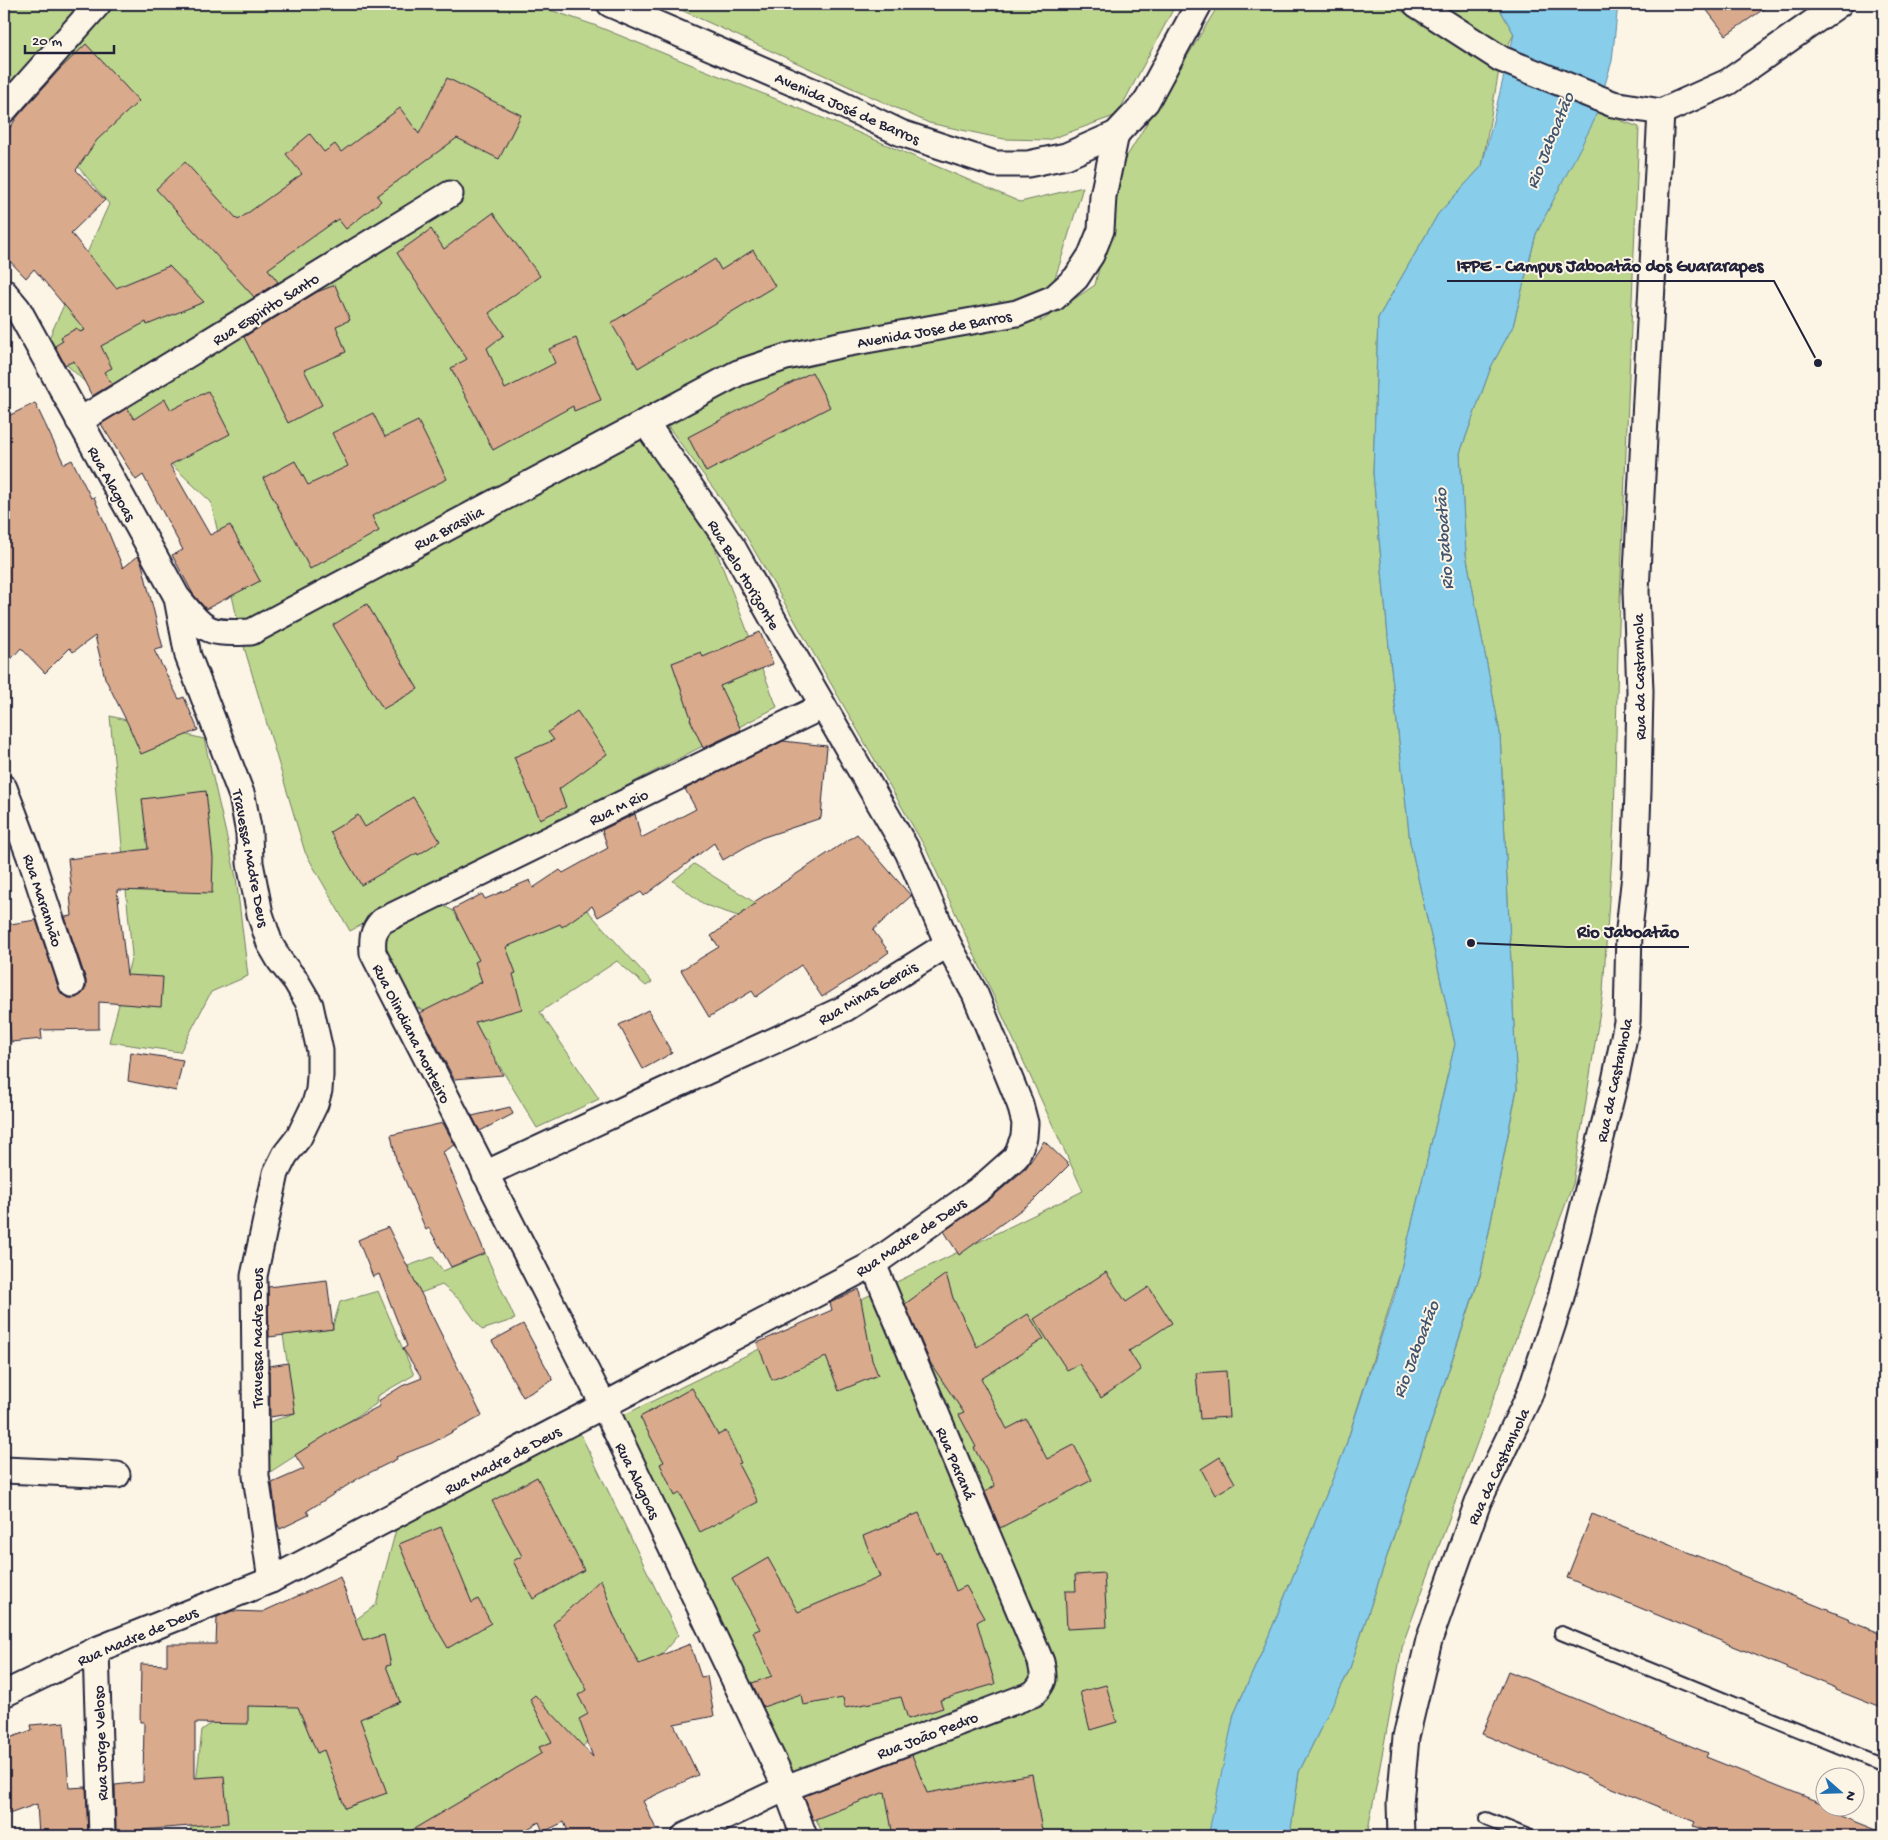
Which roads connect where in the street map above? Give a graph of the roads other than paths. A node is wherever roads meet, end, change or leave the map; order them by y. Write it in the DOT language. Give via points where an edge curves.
graph roads {
  1 [pos="98,4"];
  2 [pos="610,4"];
  3 [pos="1199,4"];
  4 [pos="1416,4"];
  5 [pos="1839,4"];
  6 [pos="4,110"];
  7 [pos="1661,112"];
  8 [pos="1116,134"];
  9 [pos="450,194"];
  10 [pos="4,292"];
  11 [pos="79,421"];
  12 [pos="645,422"];
  13 [pos="177,597"];
  14 [pos="251,632"];
  15 [pos="823,706"];
  16 [pos="4,788"];
  17 [pos="413,906"];
  18 [pos="948,944"];
  19 [pos="72,984"];
  20 [pos="486,1174"];
  21 [pos="873,1264"];
  22 [pos="604,1406"];
  23 [pos="4,1470"];
  24 [pos="117,1475"];
  25 [pos="271,1580"];
  26 [pos="1561,1633"];
  27 [pos="96,1650"];
  28 [pos="1041,1662"];
  29 [pos="4,1694"];
  30 [pos="1884,1765"];
  31 [pos="786,1788"];
  32 [pos="1486,1819"];
  33 [pos="102,1836"];
  34 [pos="685,1836"];
  35 [pos="804,1836"];
  36 [pos="1401,1836"];
  37 [pos="1528,1836"];
  1 -- 6 [label="street"];
  2 -- 8 [label="street, Avenida José de Barros" via="900,132 995,164 1028,164 1066,156"];
  3 -- 8 [label="street, Avenida José de Barros" via="1146,102"];
  4 -- 7 [label="street" via="1501,59 1613,104"];
  5 -- 7 [label="street" via="1728,82"];
  7 -- 36 [label="street, Rua da Castanhola" via="1636,591 1640,691 1638,791 1627,1022 1559,1305 1529,1396 1478,1502 1429,1640 1406,1737 1400,1803"];
  8 -- 12 [label="street, Avenida Jose de Barros" via="1102,196 1101,230 1091,256 1076,278 1054,298 1017,313 786,357 738,373"];
  9 -- 11 [label="street, Rua Espirito Santo"];
  10 -- 11 [label="street, Rua Alagoas" via="18,309"];
  11 -- 13 [label="street, Rua Alagoas"];
  12 -- 14 [label="street, Rua Brasilia"];
  12 -- 15 [label="street, Rua Belo Horizonte" via="733,548"];
  13 -- 14 [label="street, Rua Alagoas" via="208,630"];
  13 -- 25 [label="street, Travessa Madre Deus" via="188,656 242,796 249,833 250,863 270,944 310,1006 320,1051 320,1083 315,1104 276,1173 254,1276 256,1476"];
  15 -- 17 [label="street, Rua M Rio"];
  15 -- 18 [label="street" via="908,852"];
  16 -- 19 [label="street, Rua Maranhão"];
  17 -- 20 [label="street, Rua Olindiana Monteiro" via="382,921 374,929 371,938 373,953"];
  18 -- 20 [label="street, Rua Minas Gerais" via="846,1008"];
  18 -- 21 [label="street, Rua Madre de Deus" via="974,994 1020,1104 1025,1123 1024,1137 1016,1157 981,1188"];
  20 -- 22 [label="street, Rua Alagoas"];
  21 -- 22 [label="street, Rua Madre de Deus"];
  21 -- 28 [label="street, Rua Paraná"];
  22 -- 25 [label="street, Rua Madre de Deus"];
  22 -- 31 [label="street, Rua Alagoas"];
  23 -- 24 [label="street"];
  25 -- 27 [label="street, Rua Madre de Deus"];
  26 -- 30 [label="lane"];
  27 -- 29 [label="street, Rua Madre de Deus"];
  27 -- 33 [label="street, Rua Jorge Veloso"];
  28 -- 31 [label="street, Rua João Pedro" via="1044,1678 1033,1694"];
  31 -- 34 [label="street, Rua João Pedro"];
  31 -- 35 [label="street, Rua Alagoas"];
  32 -- 37 [label="lane"];
}
